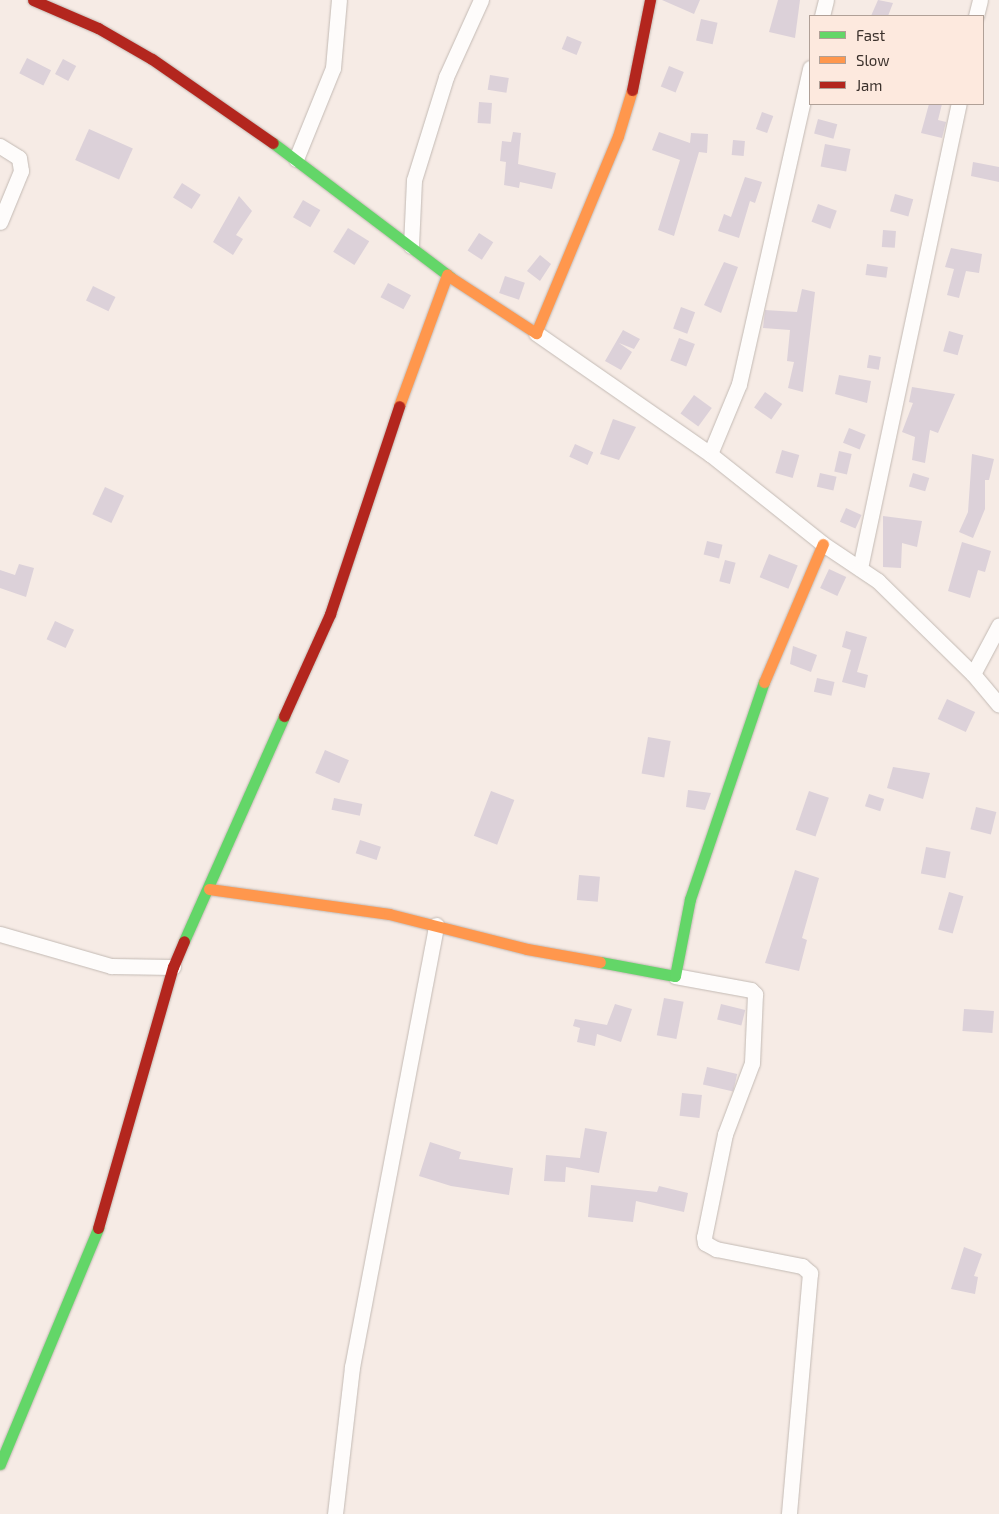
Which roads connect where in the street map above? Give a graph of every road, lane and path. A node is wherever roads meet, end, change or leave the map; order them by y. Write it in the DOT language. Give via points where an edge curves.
graph roads {
  1 [pos="339,0"];
  2 [pos="481,0"];
  3 [pos="650,0"];
  4 [pos="826,0"];
  5 [pos="980,0"];
  6 [pos="38,1"];
  7 [pos="822,15"];
  8 [pos="976,15"];
  9 [pos="809,72"];
  10 [pos="959,105"];
  11 [pos="0,146"];
  12 [pos="296,159"];
  13 [pos="0,222"];
  14 [pos="411,246"];
  15 [pos="447,275"];
  16 [pos="536,333"];
  17 [pos="710,454"];
  18 [pos="823,544"];
  19 [pos="860,568"];
  20 [pos="999,625"];
  21 [pos="973,674"];
  22 [pos="999,705"];
  23 [pos="209,889"];
  24 [pos="436,925"];
  25 [pos="0,934"];
  26 [pos="173,967"];
  27 [pos="675,976"];
  28 [pos="0,1464"];
  29 [pos="335,1514"];
  30 [pos="789,1514"];
  1 -- 12 [label="street" via="333,68"];
  2 -- 14 [label="street" via="446,78 414,180"];
  3 -- 16 [label="street" via="636,76 618,136"];
  4 -- 7 [label="street"];
  5 -- 8 [label="street"];
  6 -- 12 [label="street" via="131,46"];
  9 -- 17 [label="street" via="739,384"];
  10 -- 19 [label="street"];
  11 -- 13 [label="street" via="19,158 21,171"];
  12 -- 14 [label="street"];
  14 -- 15 [label="street"];
  15 -- 16 [label="street"];
  15 -- 23 [label="street" via="375,472 330,614"];
  16 -- 17 [label="street"];
  17 -- 18 [label="street"];
  18 -- 19 [label="street"];
  18 -- 27 [label="street" via="755,703 727,784 690,899"];
  19 -- 21 [label="street" via="902,602"];
  20 -- 21 [label="street"];
  21 -- 22 [label="street"];
  23 -- 24 [label="street" via="279,896"];
  23 -- 26 [label="street"];
  24 -- 27 [label="street" via="528,949"];
  24 -- 29 [label="street" via="352,1368"];
  25 -- 26 [label="street" via="111,966"];
  26 -- 28 [label="street" via="110,1194 84,1266"];
  27 -- 30 [label="street" via="751,990 755,994 752,1063 725,1134 704,1237 705,1243 716,1249 802,1266 810,1274"];
}
